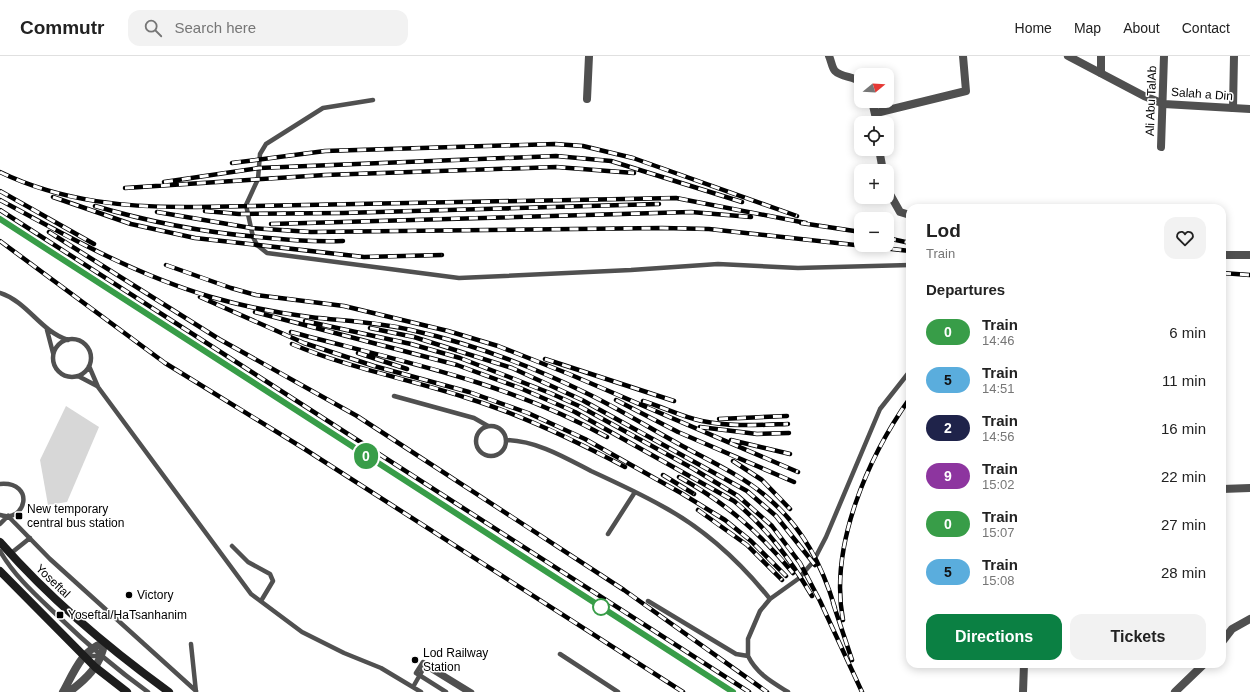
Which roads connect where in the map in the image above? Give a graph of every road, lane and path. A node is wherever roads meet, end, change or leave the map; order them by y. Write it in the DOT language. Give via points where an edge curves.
graph roads {
  1 [pos="589,56"];
  2 [pos="829,56"];
  3 [pos="963,56"];
  4 [pos="1068,56"];
  5 [pos="1101,56"];
  6 [pos="1164,56"];
  7 [pos="1234,56"];
  8 [pos="1101,73"];
  9 [pos="854,79"];
  10 [pos="587,99"];
  11 [pos="373,100"];
  12 [pos="1164,104"];
  13 [pos="874,108"];
  14 [pos="1233,108"];
  15 [pos="1250,109"];
  16 [pos="876,113"];
  17 [pos="876,116"];
  18 [pos="1161,147"];
  19 [pos="894,201"];
  20 [pos="906,214"];
  21 [pos="1226,255"];
  22 [pos="1250,255"];
  23 [pos="906,265"];
  24 [pos="0,293"];
  25 [pos="47,330"];
  26 [pos="68,340"];
  27 [pos="53,355"];
  28 [pos="89,366"];
  29 [pos="78,376"];
  30 [pos="906,376"];
  31 [pos="98,387"];
  32 [pos="394,396"];
  33 [pos="488,426"];
  34 [pos="506,440"];
  35 [pos="0,484"];
  36 [pos="1250,488"];
  37 [pos="1226,489"];
  38 [pos="635,492"];
  39 [pos="0,515"];
  40 [pos="8,516"];
  41 [pos="0,524"];
  42 [pos="608,534"];
  43 [pos="30,538"];
  44 [pos="0,542"];
  45 [pos="232,546"];
  46 [pos="0,550"];
  47 [pos="10,554"];
  48 [pos="0,571"];
  49 [pos="770,599"];
  50 [pos="261,601"];
  51 [pos="648,601"];
  52 [pos="1250,619"];
  53 [pos="1226,637"];
  54 [pos="104,643"];
  55 [pos="191,644"];
  56 [pos="93,648"];
  57 [pos="560,654"];
  58 [pos="85,656"];
  59 [pos="102,656"];
  60 [pos="748,656"];
  61 [pos="95,667"];
  62 [pos="1024,668"];
  63 [pos="1200,668"];
  64 [pos="413,687"];
  65 [pos="63,692"];
  66 [pos="69,692"];
  67 [pos="127,692"];
  68 [pos="148,692"];
  69 [pos="169,692"];
  70 [pos="196,692"];
  71 [pos="421,692"];
  72 [pos="446,692"];
  73 [pos="466,692"];
  74 [pos="472,692"];
  75 [pos="618,692"];
  76 [pos="788,692"];
  77 [pos="1023,692"];
  78 [pos="1175,692"];
  1 -- 10 [label="street"];
  2 -- 9 [label="street" via="834,70"];
  3 -- 16 [label="street" via="966,90"];
  4 -- 8 [label="street, Salah a Din"];
  5 -- 8 [label="street"];
  6 -- 12 [label="street, Ali Abu TalAb"];
  7 -- 14 [label="street"];
  8 -- 12 [label="street, Salah a Din"];
  11 -- 23 [label="lane" via="323,108 266,144 260,154 258,179 246,205 253,237 267,253 459,278 718,264 798,268"];
  12 -- 14 [label="street, Salah a Din"];
  12 -- 18 [label="street, Ali Abu TalAb"];
  13 -- 16 [label="street"];
  14 -- 15 [label="street, Salah a Din"];
  16 -- 17 [label="street"];
  19 -- 20 [label="street" via="900,212"];
  21 -- 22 [label="street"];
  24 -- 25 [label="lane" via="22,304"];
  25 -- 26 [label="lane"];
  25 -- 27 [label="lane"];
  26 -- 27 [label="lane" via="58,345"];
  26 -- 28 [label="lane" via="80,341 88,349 91,360"];
  27 -- 29 [label="lane" via="58,371 67,377"];
  28 -- 29 [label="lane"];
  28 -- 31 [label="lane"];
  29 -- 31 [label="lane"];
  30 -- 49 [label="lane" via="880,409 813,562 798,578"];
  31 -- 50 [label="lane" via="251,594"];
  32 -- 33 [label="lane" via="474,418"];
  33 -- 34 [label="lane" via="502,431"];
  33 -- 34 [label="lane" via="477,434 476,444 481,452 491,456 499,454"];
  34 -- 38 [label="lane" via="521,440 545,448"];
  35 -- 40 [label="lane" via="15,485 21,490 23,497 20,510"];
  36 -- 37 [label="street"];
  38 -- 42 [label="lane"];
  38 -- 49 [label="lane" via="663,506 721,548"];
  39 -- 40 [label="lane"];
  40 -- 41 [label="lane"];
  40 -- 43 [label="lane"];
  43 -- 47 [label="lane"];
  43 -- 70 [label="lane"];
  44 -- 47 [label="main road, Yoseftal"];
  45 -- 50 [label="lane" via="248,562 270,574 273,581"];
  46 -- 56 [label="lane" via="23,583"];
  47 -- 54 [label="main road, Yoseftal"];
  48 -- 58 [label="main road"];
  49 -- 60 [label="lane" via="752,627 748,639"];
  50 -- 64 [label="lane" via="302,632 381,668"];
  51 -- 60 [label="lane" via="736,654"];
  52 -- 53 [label="street" via="1232,629"];
  54 -- 56 [label="street"];
  54 -- 59 [label="street"];
  54 -- 69 [label="main road, Yoseftal"];
  55 -- 70 [label="lane"];
  56 -- 58 [label="street"];
  56 -- 59 [label="lane"];
  57 -- 75 [label="lane"];
  58 -- 59 [label="lane"];
  58 -- 61 [label="main road"];
  58 -- 65 [label="street"];
  59 -- 61 [label="street"];
  59 -- 68 [label="lane"];
  60 -- 76 [label="lane" via="753,666 766,678"];
  61 -- 66 [label="street"];
  61 -- 67 [label="main road"];
  62 -- 77 [label="street"];
  63 -- 78 [label="street"];
  64 -- 71 [label="lane"];
  64 -- 73 [label="lane" via="425,666"];
  72 -- 74 [label="lane, bridge" via="416,673 423,662"];
}
